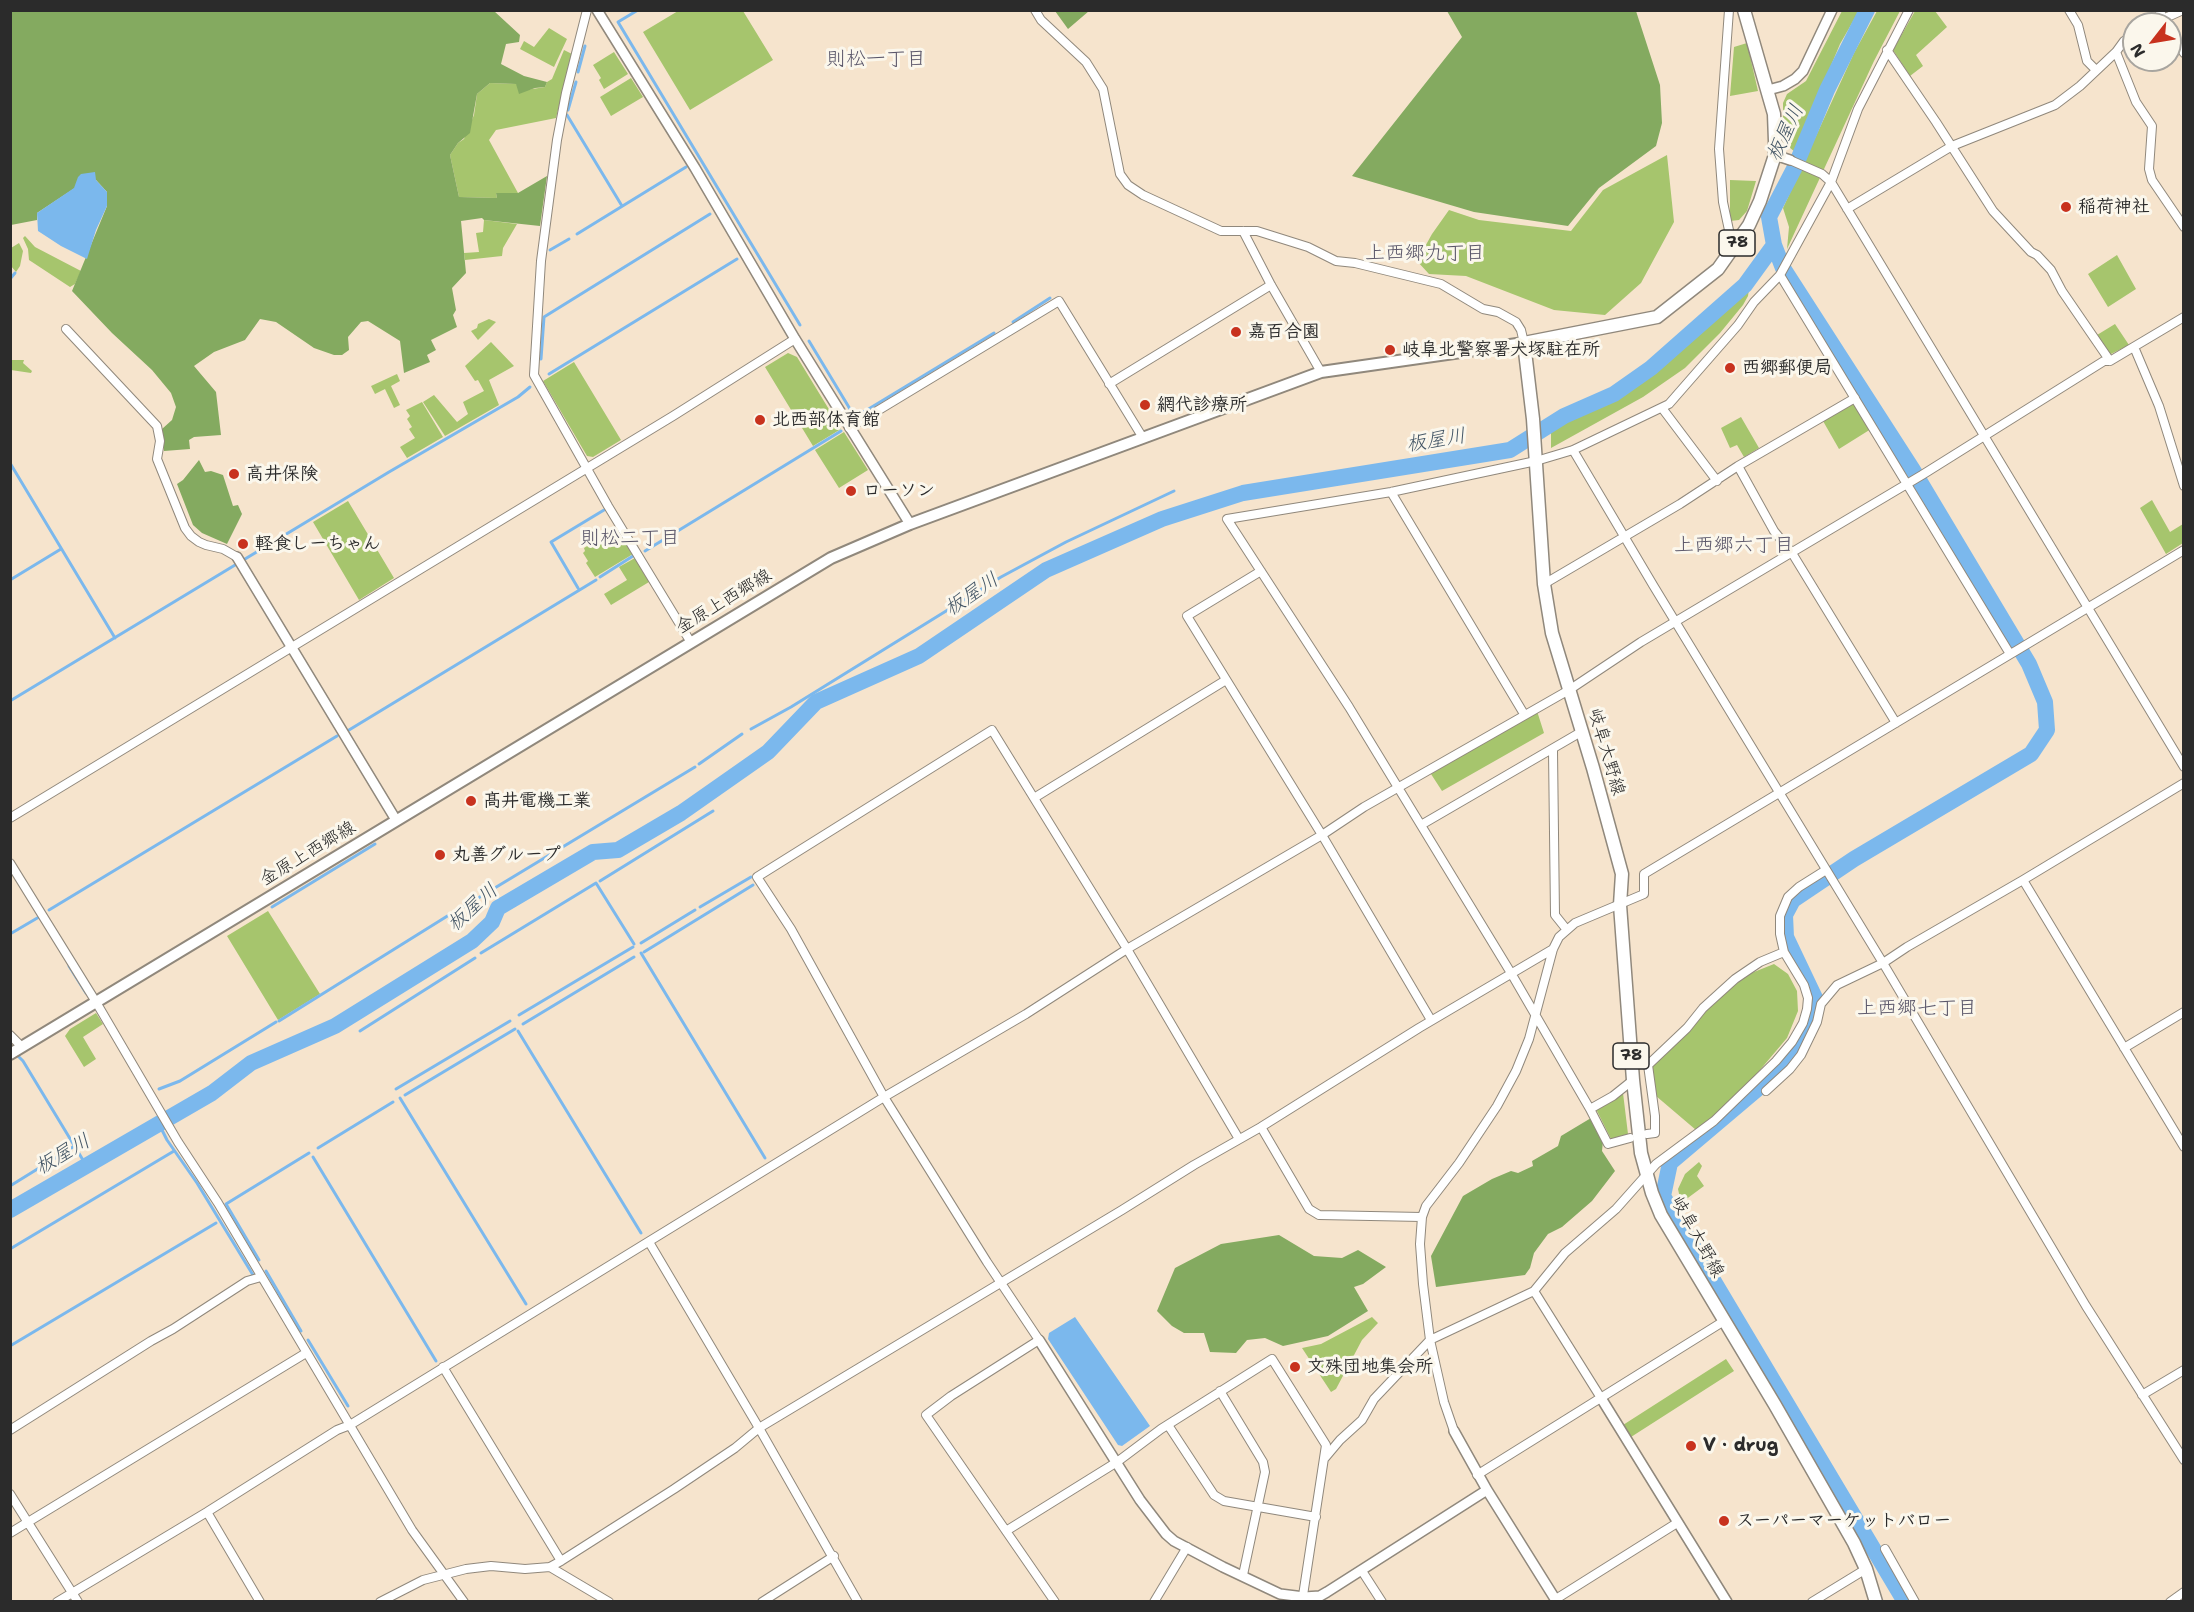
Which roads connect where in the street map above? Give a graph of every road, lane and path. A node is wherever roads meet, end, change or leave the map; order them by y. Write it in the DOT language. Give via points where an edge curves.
graph roads {
  1 [pos="587,10"];
  2 [pos="597,10"];
  3 [pos="1035,10"];
  4 [pos="1729,10"];
  5 [pos="1744,10"];
  6 [pos="1832,10"];
  7 [pos="1909,10"];
  8 [pos="2069,10"];
  9 [pos="2122,44"];
  10 [pos="1887,50"];
  11 [pos="2116,52"];
  12 [pos="2096,70"];
  13 [pos="1768,90"];
  14 [pos="1952,146"];
  15 [pos="1775,155"];
  16 [pos="1790,160"];
  17 [pos="1831,182"];
  18 [pos="1847,209"];
  19 [pos="2184,226"];
  20 [pos="1243,231"];
  21 [pos="1733,249"];
  22 [pos="1780,275"];
  23 [pos="1271,285"];
  24 [pos="2184,317"];
  25 [pos="66,329"];
  26 [pos="795,339"];
  27 [pos="1524,343"];
  28 [pos="2134,347"];
  29 [pos="2110,361"];
  30 [pos="1321,372"];
  31 [pos="1109,384"];
  32 [pos="1855,398"];
  33 [pos="1662,408"];
  34 [pos="849,428"];
  35 [pos="1983,437"];
  36 [pos="1143,438"];
  37 [pos="1573,450"];
  38 [pos="1536,458"];
  39 [pos="1738,466"];
  40 [pos="586,468"];
  41 [pos="1717,481"];
  42 [pos="1908,483"];
  43 [pos="2184,486"];
  44 [pos="1391,492"];
  45 [pos="910,524"];
  46 [pos="1624,537"];
  47 [pos="2184,550"];
  48 [pos="1792,553"];
  49 [pos="237,558"];
  50 [pos="1261,571"];
  51 [pos="1544,584"];
  52 [pos="2088,610"];
  53 [pos="1676,622"];
  54 [pos="690,642"];
  55 [pos="292,647"];
  56 [pos="2012,653"];
  57 [pos="1226,680"];
  58 [pos="1569,690"];
  59 [pos="1524,714"];
  60 [pos="1896,723"];
  61 [pos="1581,732"];
  62 [pos="1553,751"];
  63 [pos="2184,767"];
  64 [pos="2184,783"];
  65 [pos="1397,789"];
  66 [pos="1779,793"];
  67 [pos="1034,798"];
  68 [pos="10,818"];
  69 [pos="396,820"];
  70 [pos="1421,825"];
  71 [pos="1322,835"];
  72 [pos="10,862"];
  73 [pos="1826,870"];
  74 [pos="2023,880"];
  75 [pos="1620,905"];
  76 [pos="1567,930"];
  77 [pos="1127,949"];
  78 [pos="1553,949"];
  79 [pos="1784,952"];
  80 [pos="1883,963"];
  81 [pos="1511,973"];
  82 [pos="96,1002"];
  83 [pos="2184,1012"];
  84 [pos="1537,1015"];
  85 [pos="1431,1020"];
  86 [pos="10,1035"];
  87 [pos="2124,1048"];
  88 [pos="16,1050"];
  89 [pos="1633,1080"];
  90 [pos="1766,1090"];
  91 [pos="884,1097"];
  92 [pos="1590,1108"];
  93 [pos="1261,1127"];
  94 [pos="1647,1134"];
  95 [pos="1239,1138"];
  96 [pos="1630,1138"];
  97 [pos="2184,1146"];
  98 [pos="1646,1173"];
  99 [pos="1422,1217"];
  100 [pos="649,1242"];
  101 [pos="261,1277"];
  102 [pos="1001,1283"];
  103 [pos="1534,1291"];
  104 [pos="1724,1321"];
  105 [pos="1039,1340"];
  106 [pos="1430,1340"];
  107 [pos="306,1353"];
  108 [pos="443,1367"];
  109 [pos="2184,1371"];
  110 [pos="1220,1391"];
  111 [pos="2142,1395"];
  112 [pos="1601,1398"];
  113 [pos="350,1425"];
  114 [pos="1168,1425"];
  115 [pos="759,1428"];
  116 [pos="10,1430"];
  117 [pos="1454,1431"];
  118 [pos="1324,1459"];
  119 [pos="2184,1460"];
  120 [pos="1117,1462"];
  121 [pos="1478,1475"];
  122 [pos="1487,1490"];
  123 [pos="10,1494"];
  124 [pos="1258,1508"];
  125 [pos="207,1512"];
  126 [pos="1316,1517"];
  127 [pos="28,1522"];
  128 [pos="1677,1523"];
  129 [pos="1006,1531"];
  130 [pos="10,1533"];
  131 [pos="1187,1547"];
  132 [pos="1885,1549"];
  133 [pos="834,1556"];
  134 [pos="561,1561"];
  135 [pos="550,1567"];
  136 [pos="1866,1569"];
  137 [pos="1362,1571"];
  138 [pos="445,1573"];
  139 [pos="1243,1575"];
  140 [pos="73,1592"];
  141 [pos="2184,1592"];
  142 [pos="1303,1599"];
  143 [pos="1556,1600"];
  144 [pos="463,1601"];
  145 [pos="57,1602"];
  146 [pos="78,1602"];
  147 [pos="260,1602"];
  148 [pos="380,1602"];
  149 [pos="609,1602"];
  150 [pos="762,1602"];
  151 [pos="858,1602"];
  152 [pos="1055,1602"];
  153 [pos="1154,1602"];
  154 [pos="1382,1602"];
  155 [pos="1727,1602"];
  156 [pos="1812,1602"];
  157 [pos="1876,1602"];
  158 [pos="1915,1602"];
  159 [pos="2170,1602"];
  1 -- 40 [label="street" via="557,140 541,261 534,375"];
  2 -- 26 [label="street"];
  3 -- 20 [label="street" via="1086,62 1103,89 1120,174 1128,185 1221,231"];
  4 -- 21 [label="street" via="1719,149 1723,202"];
  5 -- 13 [label="main road, 78"];
  6 -- 13 [label="street" via="1803,71 1784,86"];
  7 -- 10 [label="street"];
  8 -- 12 [label="street" via="2078,25 2087,61"];
  9 -- 11 [label="street"];
  10 -- 14 [label="street"];
  10 -- 17 [label="street" via="1858,109"];
  11 -- 12 [label="street"];
  11 -- 19 [label="street" via="2136,102 2152,126 2152,180"];
  12 -- 14 [label="street" via="2055,105"];
  13 -- 15 [label="main road, 78" via="1774,114"];
  14 -- 18 [label="street"];
  14 -- 29 [label="street" via="1993,211 2051,270"];
  15 -- 16 [label="street"];
  15 -- 21 [label="main road, 78" via="1760,201"];
  16 -- 17 [label="street"];
  17 -- 18 [label="street"];
  17 -- 22 [label="street"];
  18 -- 35 [label="street"];
  20 -- 23 [label="street"];
  20 -- 27 [label="street" via="1289,240 1336,261 1441,284 1483,309 1516,322"];
  21 -- 27 [label="main road, 78" via="1718,269 1658,317"];
  22 -- 32 [label="street"];
  22 -- 33 [label="street" via="1706,363"];
  23 -- 30 [label="street"];
  23 -- 31 [label="street"];
  24 -- 28 [label="street"];
  25 -- 49 [label="street" via="156,426 160,441 157,459 191,537"];
  26 -- 34 [label="street"];
  26 -- 40 [label="street"];
  27 -- 30 [label="main road, 金原上西郷線"];
  27 -- 38 [label="main road, 岐阜大野線 / 78"];
  28 -- 29 [label="street"];
  28 -- 43 [label="street" via="2159,406"];
  29 -- 35 [label="street" via="2104,361"];
  30 -- 36 [label="main road, 金原上西郷線"];
  31 -- 34 [label="street" via="1059,301"];
  31 -- 36 [label="street"];
  32 -- 39 [label="street"];
  32 -- 42 [label="street"];
  33 -- 37 [label="street"];
  33 -- 41 [label="street"];
  34 -- 45 [label="street"];
  35 -- 42 [label="street"];
  35 -- 52 [label="street"];
  36 -- 45 [label="main road, 金原上西郷線"];
  37 -- 38 [label="street"];
  37 -- 46 [label="street"];
  38 -- 44 [label="street"];
  38 -- 51 [label="main road, 岐阜大野線 / 78"];
  39 -- 41 [label="street"];
  39 -- 48 [label="street" via="1774,531"];
  40 -- 54 [label="street"];
  40 -- 55 [label="street"];
  41 -- 46 [label="street"];
  42 -- 48 [label="street"];
  42 -- 56 [label="street"];
  44 -- 50 [label="street" via="1227,519"];
  44 -- 59 [label="street"];
  45 -- 54 [label="main road, 金原上西郷線" via="831,558"];
  46 -- 51 [label="street"];
  46 -- 53 [label="street"];
  47 -- 52 [label="street"];
  48 -- 53 [label="street"];
  48 -- 60 [label="street"];
  49 -- 55 [label="street"];
  50 -- 57 [label="street" via="1187,616"];
  50 -- 65 [label="street"];
  51 -- 58 [label="main road, 岐阜大野線 / 78" via="1552,633"];
  52 -- 56 [label="street"];
  52 -- 63 [label="street"];
  53 -- 58 [label="street"];
  53 -- 66 [label="street"];
  54 -- 69 [label="main road, 金原上西郷線"];
  55 -- 68 [label="street"];
  55 -- 69 [label="street"];
  56 -- 60 [label="street"];
  57 -- 67 [label="street"];
  57 -- 71 [label="street"];
  58 -- 59 [label="street"];
  58 -- 61 [label="main road, 岐阜大野線 / 78"];
  59 -- 65 [label="street"];
  60 -- 66 [label="street"];
  61 -- 62 [label="street"];
  61 -- 75 [label="main road, 岐阜大野線 / 78" via="1622,874"];
  62 -- 70 [label="street"];
  62 -- 76 [label="street" via="1555,915"];
  64 -- 74 [label="street"];
  65 -- 70 [label="street"];
  65 -- 71 [label="street"];
  66 -- 73 [label="street"];
  66 -- 75 [label="street" via="1644,874 1644,894"];
  67 -- 77 [label="street"];
  67 -- 91 [label="street" via="992,730 757,877 791,929"];
  69 -- 82 [label="main road, 金原上西郷線"];
  70 -- 81 [label="street"];
  71 -- 77 [label="street"];
  71 -- 85 [label="street"];
  72 -- 82 [label="street"];
  73 -- 79 [label="street" via="1788,897 1780,916"];
  73 -- 80 [label="street"];
  74 -- 80 [label="street"];
  74 -- 87 [label="street"];
  75 -- 76 [label="street"];
  75 -- 89 [label="main road, 岐阜大野線 / 78"];
  76 -- 78 [label="street"];
  77 -- 91 [label="street"];
  77 -- 95 [label="street"];
  78 -- 81 [label="street"];
  78 -- 84 [label="street"];
  79 -- 94 [label="street" via="1735,979 1648,1065 1655,1132"];
  79 -- 98 [label="street" via="1808,998 1803,1023 1792,1042 1714,1121"];
  80 -- 90 [label="street" via="1838,985 1821,1004 1801,1055"];
  80 -- 111 [label="street"];
  81 -- 84 [label="street"];
  81 -- 85 [label="street"];
  82 -- 88 [label="main road, 金原上西郷線"];
  82 -- 101 [label="street"];
  83 -- 87 [label="street"];
  84 -- 92 [label="street"];
  84 -- 99 [label="street" via="1516,1071 1497,1106"];
  85 -- 93 [label="street"];
  86 -- 88 [label="street"];
  87 -- 97 [label="street"];
  89 -- 92 [label="street"];
  89 -- 98 [label="main road, 岐阜大野線 / 78"];
  91 -- 100 [label="street"];
  91 -- 102 [label="street"];
  92 -- 96 [label="street" via="1608,1144"];
  93 -- 95 [label="street"];
  93 -- 99 [label="street" via="1309,1209 1319,1215"];
  95 -- 102 [label="street"];
  98 -- 103 [label="street" via="1616,1209 1565,1253"];
  98 -- 104 [label="main road, 岐阜大野線 / 78" via="1661,1215"];
  99 -- 106 [label="street" via="1420,1244"];
  100 -- 108 [label="street"];
  100 -- 115 [label="street"];
  101 -- 107 [label="street"];
  101 -- 116 [label="street" via="247,1281"];
  102 -- 105 [label="street"];
  102 -- 115 [label="street"];
  103 -- 106 [label="street"];
  103 -- 112 [label="street"];
  104 -- 112 [label="street"];
  104 -- 136 [label="main road, 岐阜大野線 / 78"];
  105 -- 120 [label="street"];
  105 -- 129 [label="street" via="926,1415"];
  106 -- 117 [label="street"];
  106 -- 118 [label="street"];
  107 -- 113 [label="street"];
  107 -- 127 [label="street"];
  108 -- 113 [label="street"];
  108 -- 134 [label="street"];
  109 -- 111 [label="street"];
  110 -- 114 [label="street"];
  110 -- 118 [label="street" via="1272,1359 1326,1445"];
  110 -- 124 [label="street" via="1263,1462 1265,1472"];
  111 -- 119 [label="street"];
  112 -- 121 [label="street"];
  112 -- 128 [label="street"];
  113 -- 125 [label="street"];
  113 -- 138 [label="street" via="412,1530"];
  114 -- 120 [label="street"];
  114 -- 124 [label="street" via="1214,1495"];
  115 -- 133 [label="street"];
  115 -- 134 [label="street" via="674,1489"];
  117 -- 121 [label="street"];
  118 -- 126 [label="street"];
  120 -- 129 [label="street"];
  120 -- 131 [label="street" via="1161,1529"];
  121 -- 122 [label="street"];
  122 -- 137 [label="street"];
  122 -- 143 [label="street"];
  123 -- 127 [label="street"];
  124 -- 126 [label="street"];
  124 -- 139 [label="street"];
  125 -- 140 [label="street"];
  125 -- 147 [label="street"];
  126 -- 142 [label="street"];
  127 -- 130 [label="street"];
  127 -- 140 [label="street"];
  128 -- 143 [label="street"];
  128 -- 155 [label="street"];
  129 -- 152 [label="street"];
  131 -- 139 [label="street"];
  131 -- 153 [label="street"];
  132 -- 158 [label="street"];
  133 -- 150 [label="street"];
  133 -- 151 [label="street"];
  134 -- 135 [label="street"];
  135 -- 138 [label="street" via="491,1566"];
  135 -- 149 [label="street"];
  136 -- 156 [label="street"];
  136 -- 157 [label="main road, 岐阜大野線 / 78"];
  137 -- 142 [label="street" via="1320,1596"];
  137 -- 154 [label="street"];
  138 -- 144 [label="street"];
  138 -- 148 [label="street"];
  139 -- 142 [label="street" via="1280,1594"];
  140 -- 145 [label="street"];
  140 -- 146 [label="street"];
  141 -- 159 [label="street"];
}
